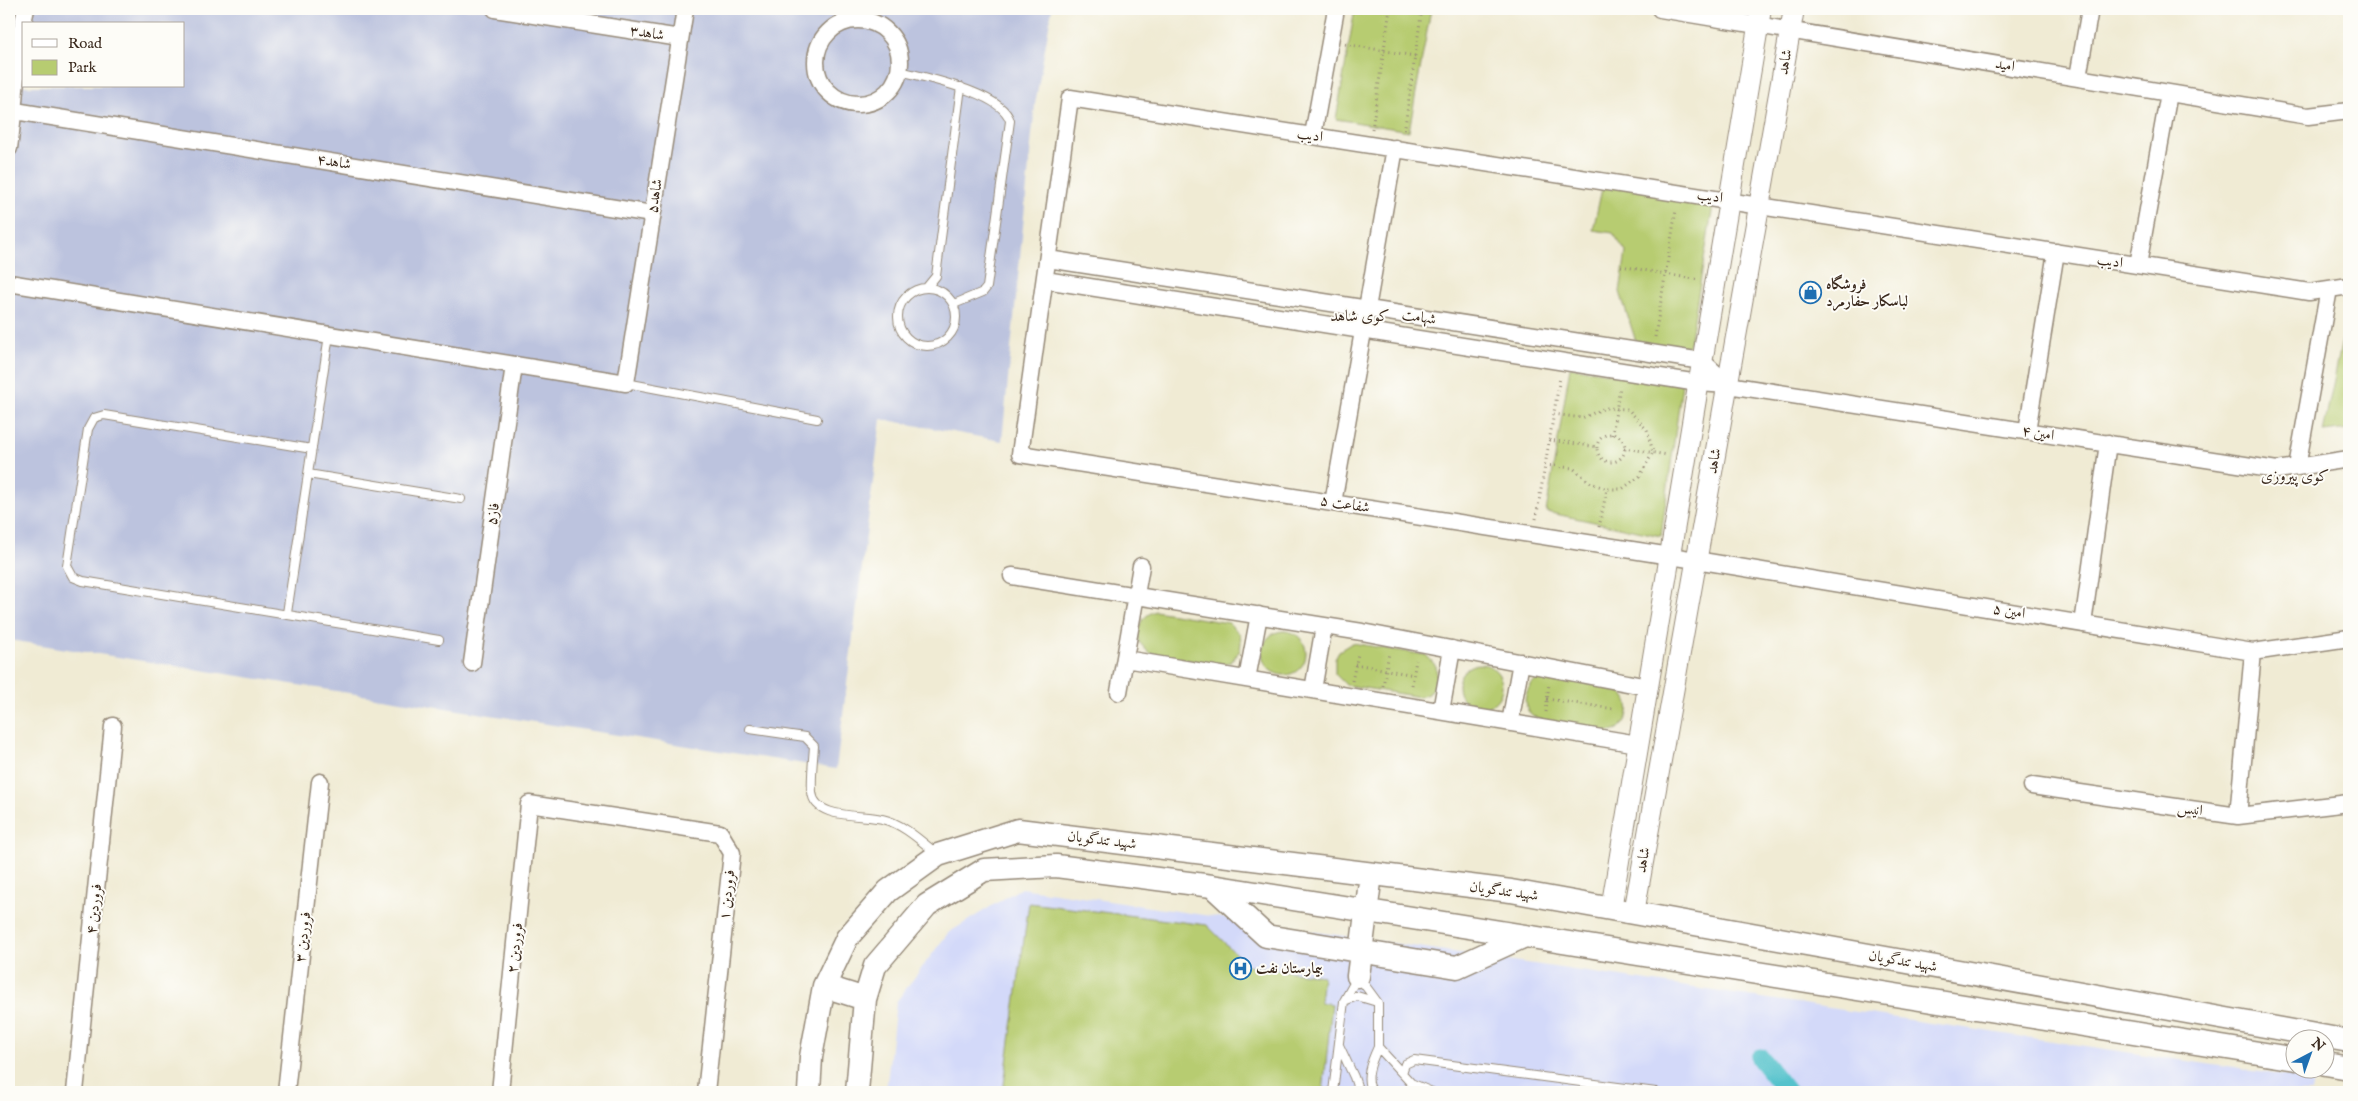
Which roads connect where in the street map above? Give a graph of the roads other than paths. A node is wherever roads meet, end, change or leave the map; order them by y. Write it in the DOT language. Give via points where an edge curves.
graph roads {
  1 [pos="26,9"];
  2 [pos="495,9"];
  3 [pos="685,9"];
  4 [pos="1336,9"];
  5 [pos="1660,9"];
  6 [pos="1794,9"];
  7 [pos="2090,9"];
  8 [pos="866,14"];
  9 [pos="1760,17"];
  10 [pos="1791,29"];
  11 [pos="14,38"];
  12 [pos="680,38"];
  13 [pos="900,71"];
  14 [pos="2078,77"];
  15 [pos="961,87"];
  16 [pos="2169,93"];
  17 [pos="15,111"];
  18 [pos="2349,111"];
  19 [pos="1313,135"];
  20 [pos="9,148"];
  21 [pos="1399,148"];
  22 [pos="1729,199"];
  23 [pos="1759,206"];
  24 [pos="652,214"];
  25 [pos="2056,252"];
  26 [pos="1048,259"];
  27 [pos="2138,265"];
  28 [pos="1045,280"];
  29 [pos="9,283"];
  30 [pos="2349,286"];
  31 [pos="927,287"];
  32 [pos="2329,289"];
  33 [pos="954,304"];
  34 [pos="1367,309"];
  35 [pos="1364,331"];
  36 [pos="329,335"];
  37 [pos="1702,361"];
  38 [pos="514,365"];
  39 [pos="626,383"];
  40 [pos="1698,383"];
  41 [pos="1728,385"];
  42 [pos="817,419"];
  43 [pos="2027,431"];
  44 [pos="2108,444"];
  45 [pos="312,449"];
  46 [pos="2349,460"];
  47 [pos="2297,467"];
  48 [pos="308,474"];
  49 [pos="461,499"];
  50 [pos="1333,503"];
  51 [pos="1670,555"];
  52 [pos="1696,560"];
  53 [pos="1140,566"];
  54 [pos="1012,576"];
  55 [pos="1135,596"];
  56 [pos="287,613"];
  57 [pos="1259,616"];
  58 [pos="2083,624"];
  59 [pos="1324,626"];
  60 [pos="2349,638"];
  61 [pos="439,640"];
  62 [pos="1452,649"];
  63 [pos="2253,652"];
  64 [pos="1125,659"];
  65 [pos="1521,662"];
  66 [pos="472,663"];
  67 [pos="1247,679"];
  68 [pos="1648,687"];
  69 [pos="1313,690"];
  70 [pos="1119,692"];
  71 [pos="1441,711"];
  72 [pos="1510,723"];
  73 [pos="113,726"];
  74 [pos="750,730"];
  75 [pos="1638,744"];
  76 [pos="320,782"];
  77 [pos="2032,786"];
  78 [pos="2349,803"];
  79 [pos="529,804"];
  80 [pos="2238,816"];
  81 [pos="1057,835"];
  82 [pos="938,855"];
  83 [pos="1056,866"];
  84 [pos="1371,874"];
  85 [pos="1212,886"];
  86 [pos="1611,909"];
  87 [pos="1366,910"];
  88 [pos="1634,913"];
  89 [pos="1525,936"];
  90 [pos="1360,951"];
  91 [pos="1358,976"];
  92 [pos="824,986"];
  93 [pos="865,999"];
  94 [pos="1344,1001"];
  95 [pos="1378,1003"];
  96 [pos="2349,1041"];
  97 [pos="1339,1045"];
  98 [pos="1378,1047"];
  99 [pos="2286,1057"];
  100 [pos="2336,1066"];
  101 [pos="2349,1068"];
  102 [pos="1402,1073"];
  103 [pos="75,1092"];
  104 [pos="286,1092"];
  105 [pos="500,1092"];
  106 [pos="706,1092"];
  107 [pos="809,1092"];
  108 [pos="857,1092"];
  109 [pos="1333,1092"];
  110 [pos="1359,1092"];
  111 [pos="1374,1092"];
  112 [pos="1432,1092"];
  113 [pos="1656,1092"];
  1 -- 11 [label="street"];
  2 -- 12 [label="street, شاهد۳"];
  3 -- 12 [label="street, شاهد۵"];
  4 -- 19 [label="street"];
  5 -- 9 [label="street, امید"];
  6 -- 10 [label="street, شاهد"];
  7 -- 14 [label="street"];
  8 -- 13 [label="street" via="898,47"];
  8 -- 13 [label="street" via="837,25 820,42 815,66 824,89 844,103 868,104 889,93"];
  9 -- 10 [label="street, امید"];
  9 -- 22 [label="street, شاهد"];
  10 -- 14 [label="street, امید"];
  10 -- 23 [label="street, شاهد"];
  11 -- 17 [label="street"];
  12 -- 24 [label="street, شاهد۵"];
  13 -- 15 [label="lane"];
  14 -- 16 [label="street, امید"];
  15 -- 31 [label="lane" via="936,276"];
  15 -- 33 [label="lane" via="1003,107 1010,121 988,287"];
  16 -- 18 [label="street, امید" via="2308,116"];
  16 -- 27 [label="street"];
  17 -- 20 [label="street"];
  17 -- 24 [label="street, شاهد۴"];
  19 -- 21 [label="street, ادیب"];
  19 -- 26 [label="street, ادیب" via="1070,98"];
  21 -- 22 [label="street, ادیب"];
  21 -- 34 [label="street"];
  22 -- 23 [label="street, ادیب"];
  22 -- 37 [label="street, شاهد"];
  23 -- 25 [label="street, ادیب"];
  23 -- 41 [label="street, شاهد"];
  24 -- 39 [label="street, شاهد۵"];
  25 -- 27 [label="street, ادیب"];
  25 -- 43 [label="street"];
  26 -- 28 [label="street"];
  26 -- 34 [label="street, شهامت"];
  27 -- 32 [label="street, ادیب" via="2309,292"];
  28 -- 35 [label="street, شهامت"];
  28 -- 50 [label="street, شفاعت ۵" via="1020,454"];
  29 -- 36 [label="street"];
  30 -- 32 [label="street, ادیب"];
  31 -- 33 [label="lane" via="942,292"];
  31 -- 33 [label="lane" via="911,292 900,305 898,321 905,336 919,345 936,345 949,336 956,321"];
  32 -- 47 [label="street"];
  34 -- 35 [label="street"];
  34 -- 37 [label="street, شهامت"];
  35 -- 40 [label="street, شهامت"];
  35 -- 50 [label="street"];
  36 -- 38 [label="street"];
  36 -- 45 [label="lane"];
  37 -- 40 [label="street, شاهد"];
  37 -- 41 [label="street"];
  38 -- 39 [label="street"];
  38 -- 66 [label="street, فاز۵"];
  39 -- 42 [label="lane"];
  40 -- 41 [label="street, امین ۴"];
  40 -- 51 [label="street, شاهد"];
  41 -- 43 [label="street, امین ۴"];
  41 -- 52 [label="street, شاهد"];
  43 -- 44 [label="street, امین ۴"];
  44 -- 47 [label="street, امین ۴" via="2277,470"];
  44 -- 58 [label="street"];
  45 -- 48 [label="lane"];
  45 -- 56 [label="lane" via="104,415 94,418 88,429 67,566 73,577 83,581"];
  46 -- 47 [label="street, امین ۴"];
  48 -- 49 [label="lane"];
  48 -- 56 [label="lane"];
  50 -- 51 [label="street, شفاعت ۵"];
  51 -- 52 [label="street, امین ۵"];
  51 -- 68 [label="street, شاهد"];
  52 -- 58 [label="street, امین ۵"];
  52 -- 88 [label="street, شاهد"];
  53 -- 55 [label="street"];
  54 -- 55 [label="street"];
  55 -- 57 [label="street"];
  55 -- 64 [label="street"];
  56 -- 61 [label="lane"];
  57 -- 59 [label="street"];
  57 -- 67 [label="street"];
  58 -- 63 [label="street, امین ۵"];
  59 -- 62 [label="street"];
  59 -- 69 [label="street"];
  60 -- 63 [label="street, امین ۵"];
  62 -- 65 [label="street"];
  62 -- 71 [label="street"];
  63 -- 80 [label="street"];
  64 -- 67 [label="street"];
  64 -- 70 [label="street"];
  65 -- 68 [label="street"];
  65 -- 72 [label="street"];
  67 -- 69 [label="street"];
  68 -- 75 [label="street, شاهد"];
  69 -- 71 [label="street"];
  71 -- 72 [label="street"];
  72 -- 75 [label="street"];
  73 -- 103 [label="street, فروردین ۴"];
  74 -- 82 [label="lane" via="805,737 814,746 812,794 818,806 830,813 884,819"];
  75 -- 86 [label="street, شاهد"];
  76 -- 104 [label="street, فروردین ۳"];
  77 -- 80 [label="street, انیس"];
  78 -- 80 [label="street, انیس"];
  79 -- 105 [label="street, فروردین ۲"];
  79 -- 106 [label="street, فروردین ۱" via="720,833 732,853"];
  81 -- 82 [label="main road, شهید تندگویان" via="1018,830"];
  81 -- 83 [label="main road"];
  81 -- 84 [label="main road, شهید تندگویان"];
  82 -- 92 [label="main road, شهید تندگویان" via="888,891 859,924 847,938"];
  83 -- 85 [label="main road"];
  83 -- 93 [label="main road" via="984,870 928,905 876,966"];
  84 -- 86 [label="main road, شهید تندگویان" via="1511,891"];
  84 -- 87 [label="main road"];
  85 -- 87 [label="main road"];
  85 -- 90 [label="main road" via="1266,936"];
  86 -- 88 [label="main road, شهید تندگویان"];
  87 -- 89 [label="main road"];
  87 -- 90 [label="main road"];
  88 -- 96 [label="main road, شهید تندگویان"];
  89 -- 90 [label="main road" via="1457,966"];
  89 -- 99 [label="main road"];
  90 -- 91 [label="main road"];
  91 -- 94 [label="lane"];
  91 -- 95 [label="lane"];
  92 -- 93 [label="main road"];
  92 -- 107 [label="main road, شهید تندگویان" via="811,1057"];
  93 -- 108 [label="main road"];
  94 -- 95 [label="lane" via="1358,996"];
  94 -- 97 [label="lane"];
  95 -- 98 [label="lane"];
  97 -- 109 [label="lane"];
  97 -- 110 [label="lane"];
  98 -- 102 [label="lane"];
  98 -- 111 [label="lane" via="1369,1068"];
  100 -- 101 [label="main road"];
  102 -- 112 [label="lane" via="1411,1083"];
  102 -- 113 [label="lane" via="1405,1064 1414,1060"];
}
